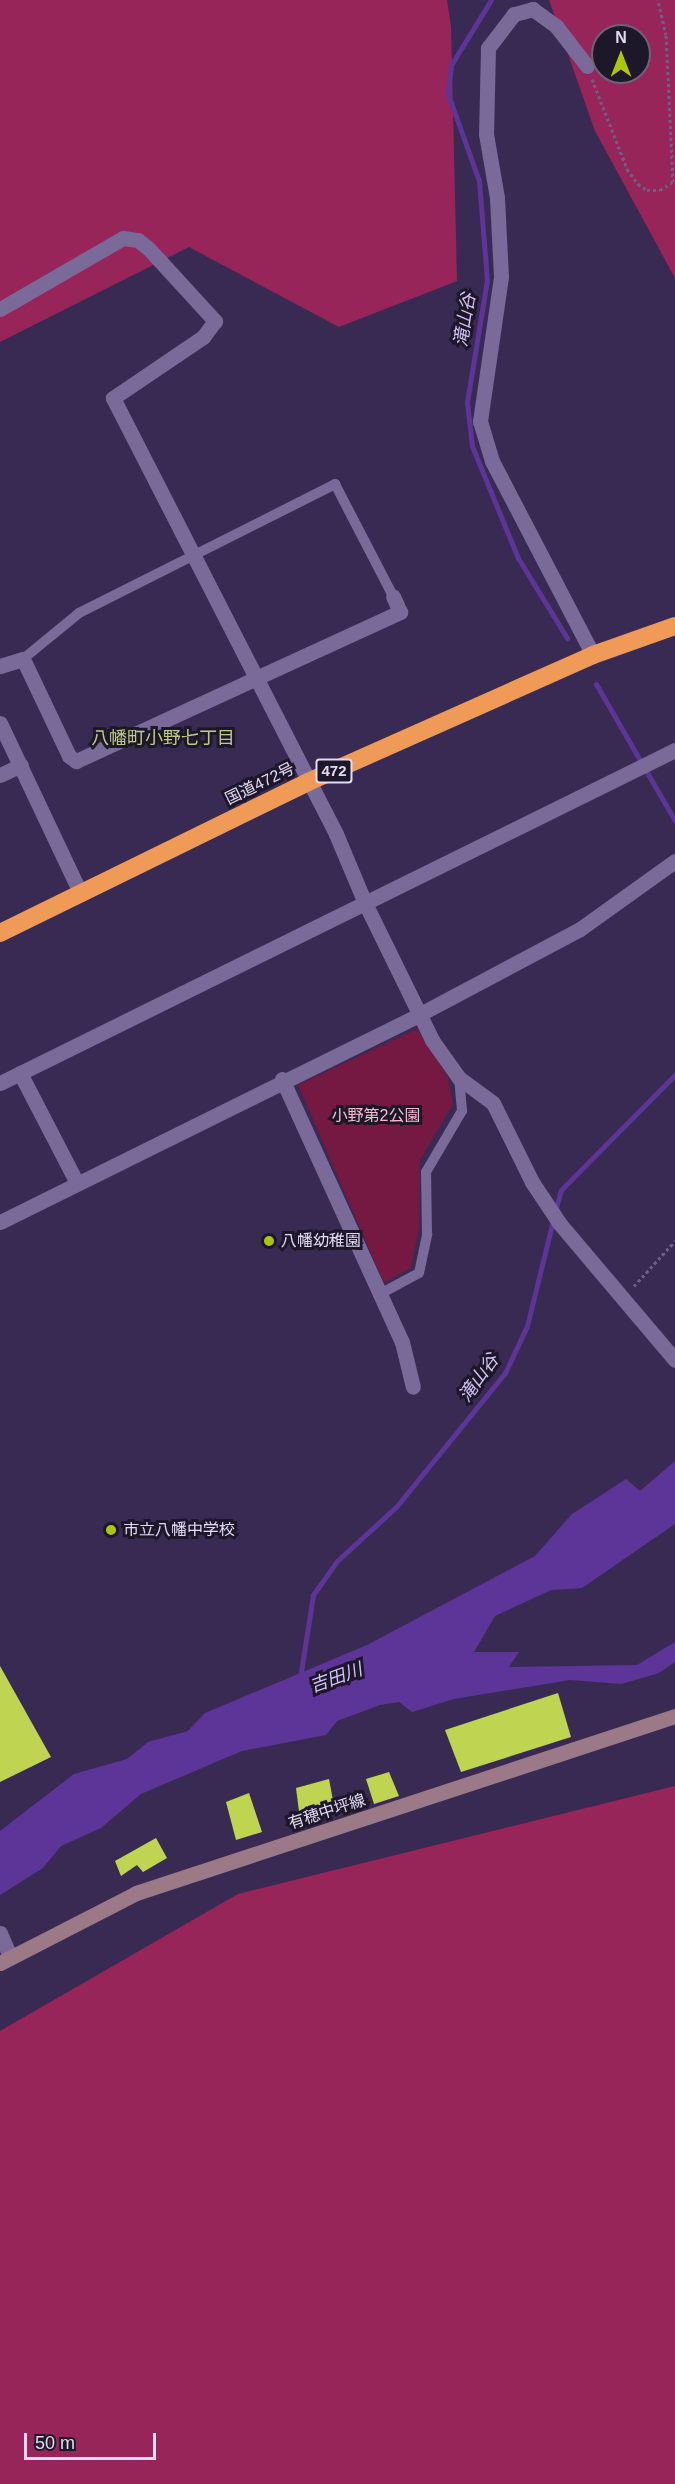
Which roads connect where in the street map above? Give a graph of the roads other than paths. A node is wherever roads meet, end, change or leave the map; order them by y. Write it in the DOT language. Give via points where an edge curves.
graph roads {
  1 [pos="587,66"];
  2 [pos="0,309"];
  3 [pos="193,553"];
  4 [pos="393,596"];
  5 [pos="675,626"];
  6 [pos="593,655"];
  7 [pos="23,659"];
  8 [pos="0,666"];
  9 [pos="256,679"];
  10 [pos="0,723"];
  11 [pos="670,753"];
  12 [pos="21,765"];
  13 [pos="0,775"];
  14 [pos="308,782"];
  15 [pos="675,861"];
  16 [pos="81,894"];
  17 [pos="365,903"];
  18 [pos="0,933"];
  19 [pos="420,1014"];
  20 [pos="20,1073"];
  21 [pos="459,1078"];
  22 [pos="282,1079"];
  23 [pos="0,1083"];
  24 [pos="77,1183"];
  25 [pos="0,1222"];
  26 [pos="380,1294"];
  27 [pos="675,1360"];
  28 [pos="413,1387"];
  29 [pos="675,1716"];
  30 [pos="4,1949"];
  1 -- 6 [label="street" via="556,26 533,9 514,14 488,48 486,134 497,198 501,277 480,421 492,461"];
  2 -- 3 [label="street" via="123,238 138,240 149,249 215,321 203,337 113,398"];
  3 -- 4 [label="lane" via="335,484"];
  3 -- 7 [label="lane" via="79,613"];
  3 -- 9 [label="street"];
  4 -- 9 [label="street" via="400,612"];
  5 -- 6 [label="highway, 国道472号 / 472"];
  6 -- 14 [label="highway, 国道472号 / 472"];
  7 -- 8 [label="street"];
  7 -- 9 [label="street" via="69,756 76,761"];
  9 -- 14 [label="street"];
  10 -- 12 [label="street"];
  11 -- 17 [label="street"];
  12 -- 13 [label="street"];
  12 -- 16 [label="street"];
  14 -- 16 [label="highway, 国道472号 / 472"];
  14 -- 17 [label="street" via="336,834"];
  15 -- 19 [label="street" via="580,928"];
  16 -- 18 [label="highway, 国道472号 / 472"];
  17 -- 19 [label="street"];
  17 -- 20 [label="street"];
  19 -- 21 [label="street" via="432,1040"];
  19 -- 22 [label="street"];
  20 -- 23 [label="street"];
  20 -- 24 [label="street"];
  21 -- 26 [label="lane" via="462,1111 426,1172 427,1234 419,1273"];
  21 -- 27 [label="street" via="493,1103 532,1182 560,1224"];
  22 -- 24 [label="street"];
  22 -- 26 [label="street"];
  24 -- 25 [label="street"];
  26 -- 28 [label="street" via="402,1342"];
  29 -- 30 [label="main road, 有穂中坪線" via="136,1893"];
}
